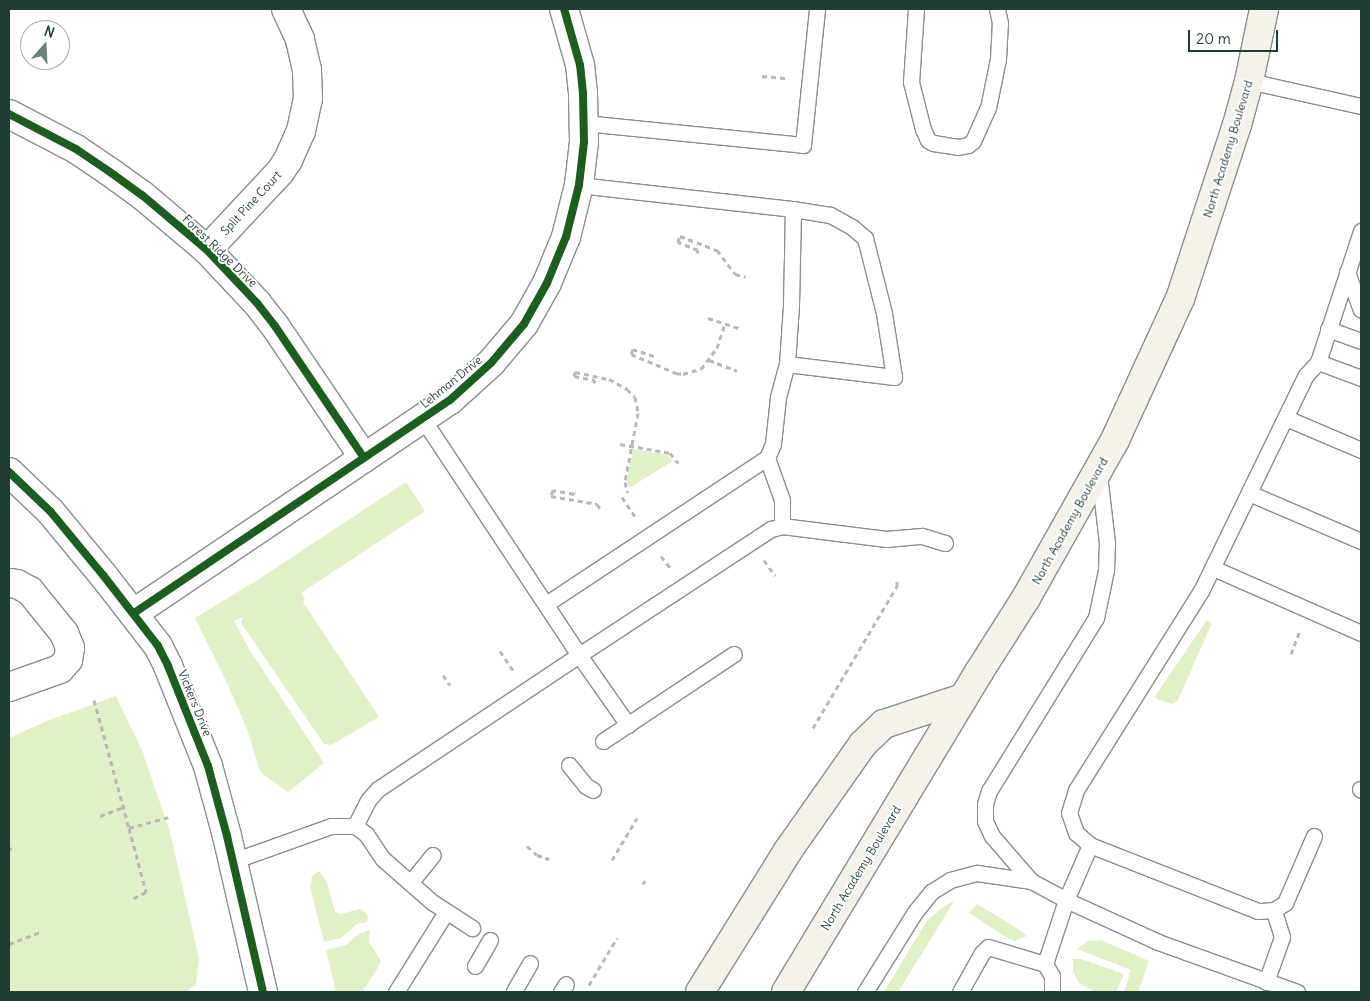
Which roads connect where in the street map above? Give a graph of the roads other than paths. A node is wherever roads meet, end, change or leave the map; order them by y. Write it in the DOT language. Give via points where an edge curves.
graph roads {
  1 [pos="286,9"];
  2 [pos="564,9"];
  3 [pos="816,9"];
  4 [pos="916,9"];
  5 [pos="997,9"];
  6 [pos="1264,9"];
  7 [pos="1249,81"];
  8 [pos="1361,106"];
  9 [pos="9,114"];
  10 [pos="584,122"];
  11 [pos="579,185"];
  12 [pos="792,208"];
  13 [pos="1361,231"];
  14 [pos="207,250"];
  15 [pos="1347,272"];
  16 [pos="1361,310"];
  17 [pos="1328,329"];
  18 [pos="1361,341"];
  19 [pos="1318,362"];
  20 [pos="787,364"];
  21 [pos="1361,378"];
  22 [pos="423,418"];
  23 [pos="1286,418"];
  24 [pos="1361,450"];
  25 [pos="364,458"];
  26 [pos="767,458"];
  27 [pos="9,472"];
  28 [pos="1099,472"];
  29 [pos="1249,493"];
  30 [pos="782,526"];
  31 [pos="1361,541"];
  32 [pos="945,543"];
  33 [pos="1213,568"];
  34 [pos="9,583"];
  35 [pos="546,604"];
  36 [pos="134,613"];
  37 [pos="1361,633"];
  38 [pos="734,654"];
  39 [pos="579,655"];
  40 [pos="9,687"];
  41 [pos="963,698"];
  42 [pos="628,725"];
  43 [pos="603,741"];
  44 [pos="569,764"];
  45 [pos="593,790"];
  46 [pos="355,826"];
  47 [pos="1314,836"];
  48 [pos="1090,845"];
  49 [pos="433,855"];
  50 [pos="233,861"];
  51 [pos="1031,881"];
  52 [pos="410,883"];
  53 [pos="1066,900"];
  54 [pos="1274,910"];
  55 [pos="446,912"];
  56 [pos="472,928"];
  57 [pos="490,940"];
  58 [pos="530,963"];
  59 [pos="1045,964"];
  60 [pos="475,966"];
  61 [pos="1266,982"];
  62 [pos="514,990"];
  63 [pos="263,992"];
  64 [pos="396,992"];
  65 [pos="700,992"];
  66 [pos="786,992"];
  67 [pos="865,992"];
  68 [pos="960,992"];
  69 [pos="1052,992"];
  70 [pos="1297,992"];
  1 -- 14 [label="street, Split Pine Court" via="300,39 307,70 308,99 301,131 280,172"];
  2 -- 10 [label="street, Lehman Drive" via="580,65"];
  3 -- 10 [label="lane" via="803,145"];
  4 -- 5 [label="lane" via="911,82 923,129 933,143 958,147 973,141 988,108 998,59 1000,23"];
  6 -- 7 [label="highway, North Academy Boulevard"];
  7 -- 8 [label="lane"];
  7 -- 28 [label="highway, North Academy Boulevard" via="1180,299"];
  9 -- 14 [label="street, Forest Ridge Drive" via="58,139 110,172"];
  10 -- 11 [label="street, Lehman Drive"];
  11 -- 12 [label="lane"];
  11 -- 22 [label="street, Lehman Drive" via="566,237 547,283 524,324 471,383"];
  12 -- 20 [label="lane"];
  12 -- 20 [label="lane" via="830,215 865,238 884,313 894,377"];
  13 -- 15 [label="lane"];
  14 -- 25 [label="street, Forest Ridge Drive" via="257,303 287,341"];
  15 -- 16 [label="lane"];
  15 -- 17 [label="lane"];
  17 -- 18 [label="lane"];
  17 -- 19 [label="lane"];
  19 -- 21 [label="lane"];
  19 -- 23 [label="lane" via="1310,370"];
  20 -- 26 [label="lane" via="778,397 773,444"];
  22 -- 25 [label="street, Lehman Drive"];
  22 -- 35 [label="lane"];
  23 -- 24 [label="lane"];
  23 -- 29 [label="lane"];
  25 -- 36 [label="street, Lehman Drive"];
  26 -- 30 [label="lane" via="782,500"];
  26 -- 35 [label="lane"];
  27 -- 36 [label="street, Vickers Drive" via="66,529"];
  28 -- 41 [label="highway, North Academy Boulevard"];
  28 -- 51 [label="lane" via="1107,543 1096,618 989,791 985,804 986,821 992,836"];
  29 -- 31 [label="lane"];
  29 -- 33 [label="lane"];
  30 -- 32 [label="lane" via="886,539 922,536"];
  30 -- 39 [label="lane" via="771,529"];
  33 -- 37 [label="lane"];
  33 -- 48 [label="lane" via="1072,799 1069,813 1072,826"];
  34 -- 40 [label="street" via="30,591 64,633 70,648 68,660 60,669"];
  35 -- 39 [label="lane"];
  36 -- 50 [label="street, Vickers Drive" via="158,646 182,698 208,766"];
  38 -- 42 [label="lane"];
  39 -- 42 [label="lane"];
  39 -- 46 [label="lane" via="378,788"];
  41 -- 65 [label="highway" via="884,724 863,744 787,852"];
  41 -- 66 [label="highway, North Academy Boulevard"];
  42 -- 43 [label="lane"];
  44 -- 45 [label="lane"];
  46 -- 50 [label="lane" via="331,826"];
  46 -- 52 [label="lane" via="366,834 383,859"];
  47 -- 54 [label="lane" via="1285,903"];
  48 -- 53 [label="lane"];
  48 -- 54 [label="lane" via="1249,909"];
  49 -- 52 [label="lane"];
  50 -- 63 [label="street, Vickers Drive"];
  51 -- 53 [label="lane"];
  51 -- 67 [label="lane" via="977,873 960,876 941,885 915,912"];
  52 -- 55 [label="lane"];
  53 -- 59 [label="lane"];
  53 -- 61 [label="lane" via="1164,945"];
  54 -- 61 [label="lane" via="1282,937"];
  55 -- 56 [label="lane"];
  55 -- 64 [label="lane"];
  57 -- 60 [label="lane"];
  58 -- 62 [label="lane"];
  59 -- 68 [label="lane" via="988,947"];
  59 -- 69 [label="lane" via="1052,976"];
  61 -- 70 [label="lane"];
}
